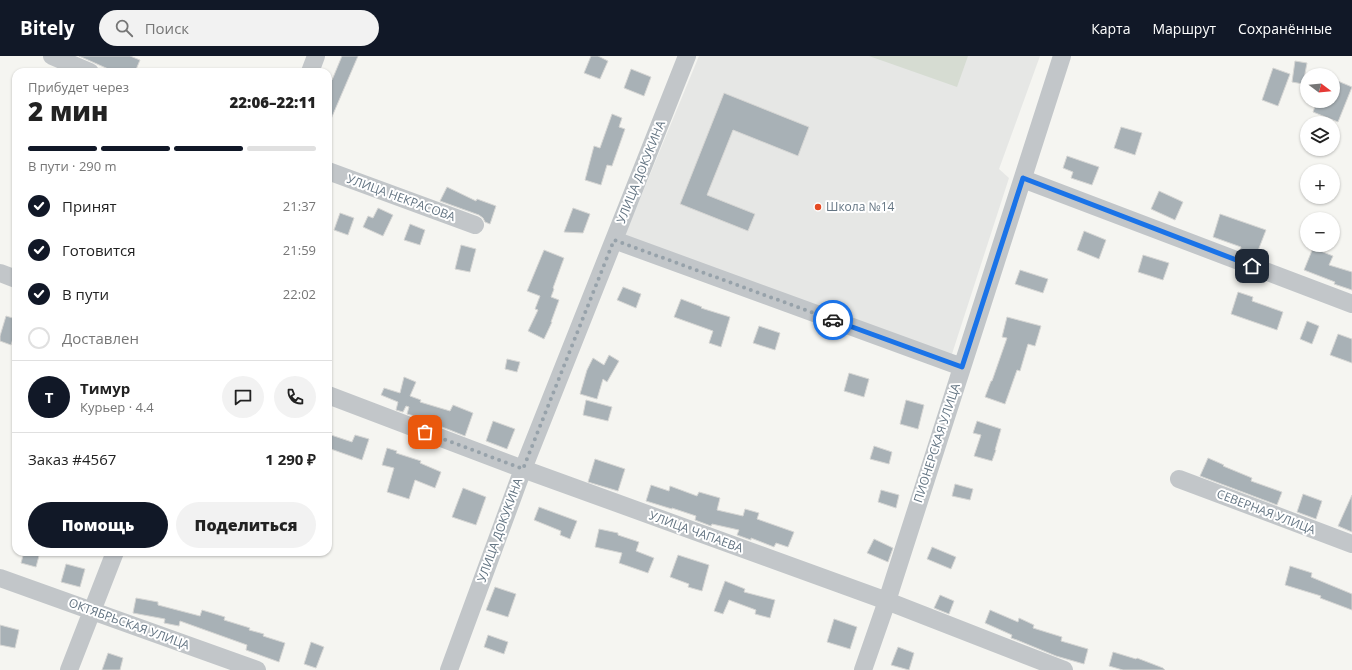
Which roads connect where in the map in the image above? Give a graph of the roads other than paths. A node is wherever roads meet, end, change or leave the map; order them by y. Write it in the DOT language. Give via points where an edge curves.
graph roads {
  1 [pos="52,56"];
  2 [pos="316,56"];
  3 [pos="686,56"];
  4 [pos="1062,56"];
  5 [pos="80,68"];
  6 [pos="312,68"];
  7 [pos="332,172"];
  8 [pos="1023,178"];
  9 [pos="475,225"];
  10 [pos="614,240"];
  11 [pos="0,273"];
  12 [pos="12,278"];
  13 [pos="1352,304"];
  14 [pos="962,367"];
  15 [pos="332,397"];
  16 [pos="523,469"];
  17 [pos="1179,479"];
  18 [pos="1352,544"];
  19 [pos="113,556"];
  20 [pos="0,578"];
  21 [pos="887,601"];
  22 [pos="92,611"];
  23 [pos="69,670"];
  24 [pos="257,670"];
  25 [pos="448,670"];
  26 [pos="863,670"];
  27 [pos="1064,670"];
  1 -- 5 [label="street"];
  2 -- 6 [label="street"];
  3 -- 10 [label="street, УЛИЦА ДОКУКИНА"];
  4 -- 8 [label="street, ПИОНЕРСКАЯ УЛИЦА"];
  7 -- 9 [label="street, УЛИЦА НЕКРАСОВА"];
  8 -- 13 [label="street"];
  8 -- 14 [label="street, ПИОНЕРСКАЯ УЛИЦА"];
  10 -- 14 [label="street"];
  10 -- 16 [label="street, УЛИЦА ДОКУКИНА"];
  11 -- 12 [label="street"];
  14 -- 21 [label="street, ПИОНЕРСКАЯ УЛИЦА"];
  15 -- 16 [label="street, УЛИЦА ЧАПАЕВА"];
  16 -- 21 [label="street, УЛИЦА ЧАПАЕВА"];
  16 -- 25 [label="street, УЛИЦА ДОКУКИНА"];
  17 -- 18 [label="street, СЕВЕРНАЯ УЛИЦА"];
  19 -- 22 [label="street"];
  20 -- 22 [label="street, ОКТЯБРЬСКАЯ УЛИЦА"];
  21 -- 26 [label="street, ПИОНЕРСКАЯ УЛИЦА"];
  21 -- 27 [label="street, УЛИЦА ЧАПАЕВА"];
  22 -- 23 [label="street"];
  22 -- 24 [label="street, ОКТЯБРЬСКАЯ УЛИЦА"];
}
